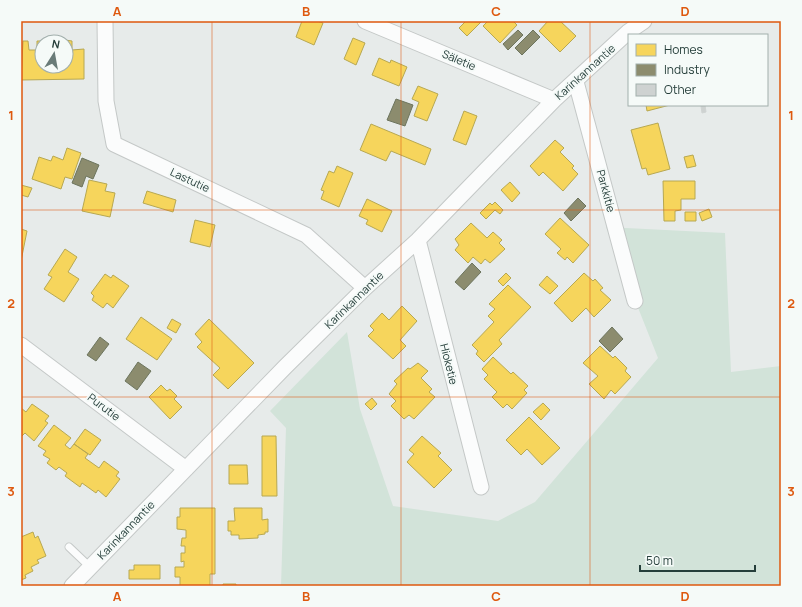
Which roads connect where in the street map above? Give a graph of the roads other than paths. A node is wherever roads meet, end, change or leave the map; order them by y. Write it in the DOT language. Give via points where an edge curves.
graph roads {
  1 [pos="105,21"];
  2 [pos="364,21"];
  3 [pos="644,21"];
  4 [pos="576,82"];
  5 [pos="554,100"];
  6 [pos="418,240"];
  7 [pos="365,288"];
  8 [pos="636,301"];
  9 [pos="21,345"];
  10 [pos="186,469"];
  11 [pos="481,487"];
  12 [pos="69,547"];
  13 [pos="90,567"];
  14 [pos="72,586"];
  1 -- 7 [label="street, Lastutie" via="106,101 114,144 306,235"];
  2 -- 5 [label="street, Säletie"];
  3 -- 4 [label="street, Karinkannantie" via="628,32"];
  4 -- 5 [label="street, Karinkannantie"];
  4 -- 8 [label="street, Parkkitie"];
  5 -- 6 [label="street, Karinkannantie"];
  6 -- 7 [label="street, Karinkannantie"];
  6 -- 11 [label="street, Hioketie"];
  7 -- 10 [label="street, Karinkannantie"];
  9 -- 10 [label="street, Purutie"];
  10 -- 13 [label="street, Karinkannantie"];
  12 -- 13 [label="lane"];
  13 -- 14 [label="street, Karinkannantie"];
}
